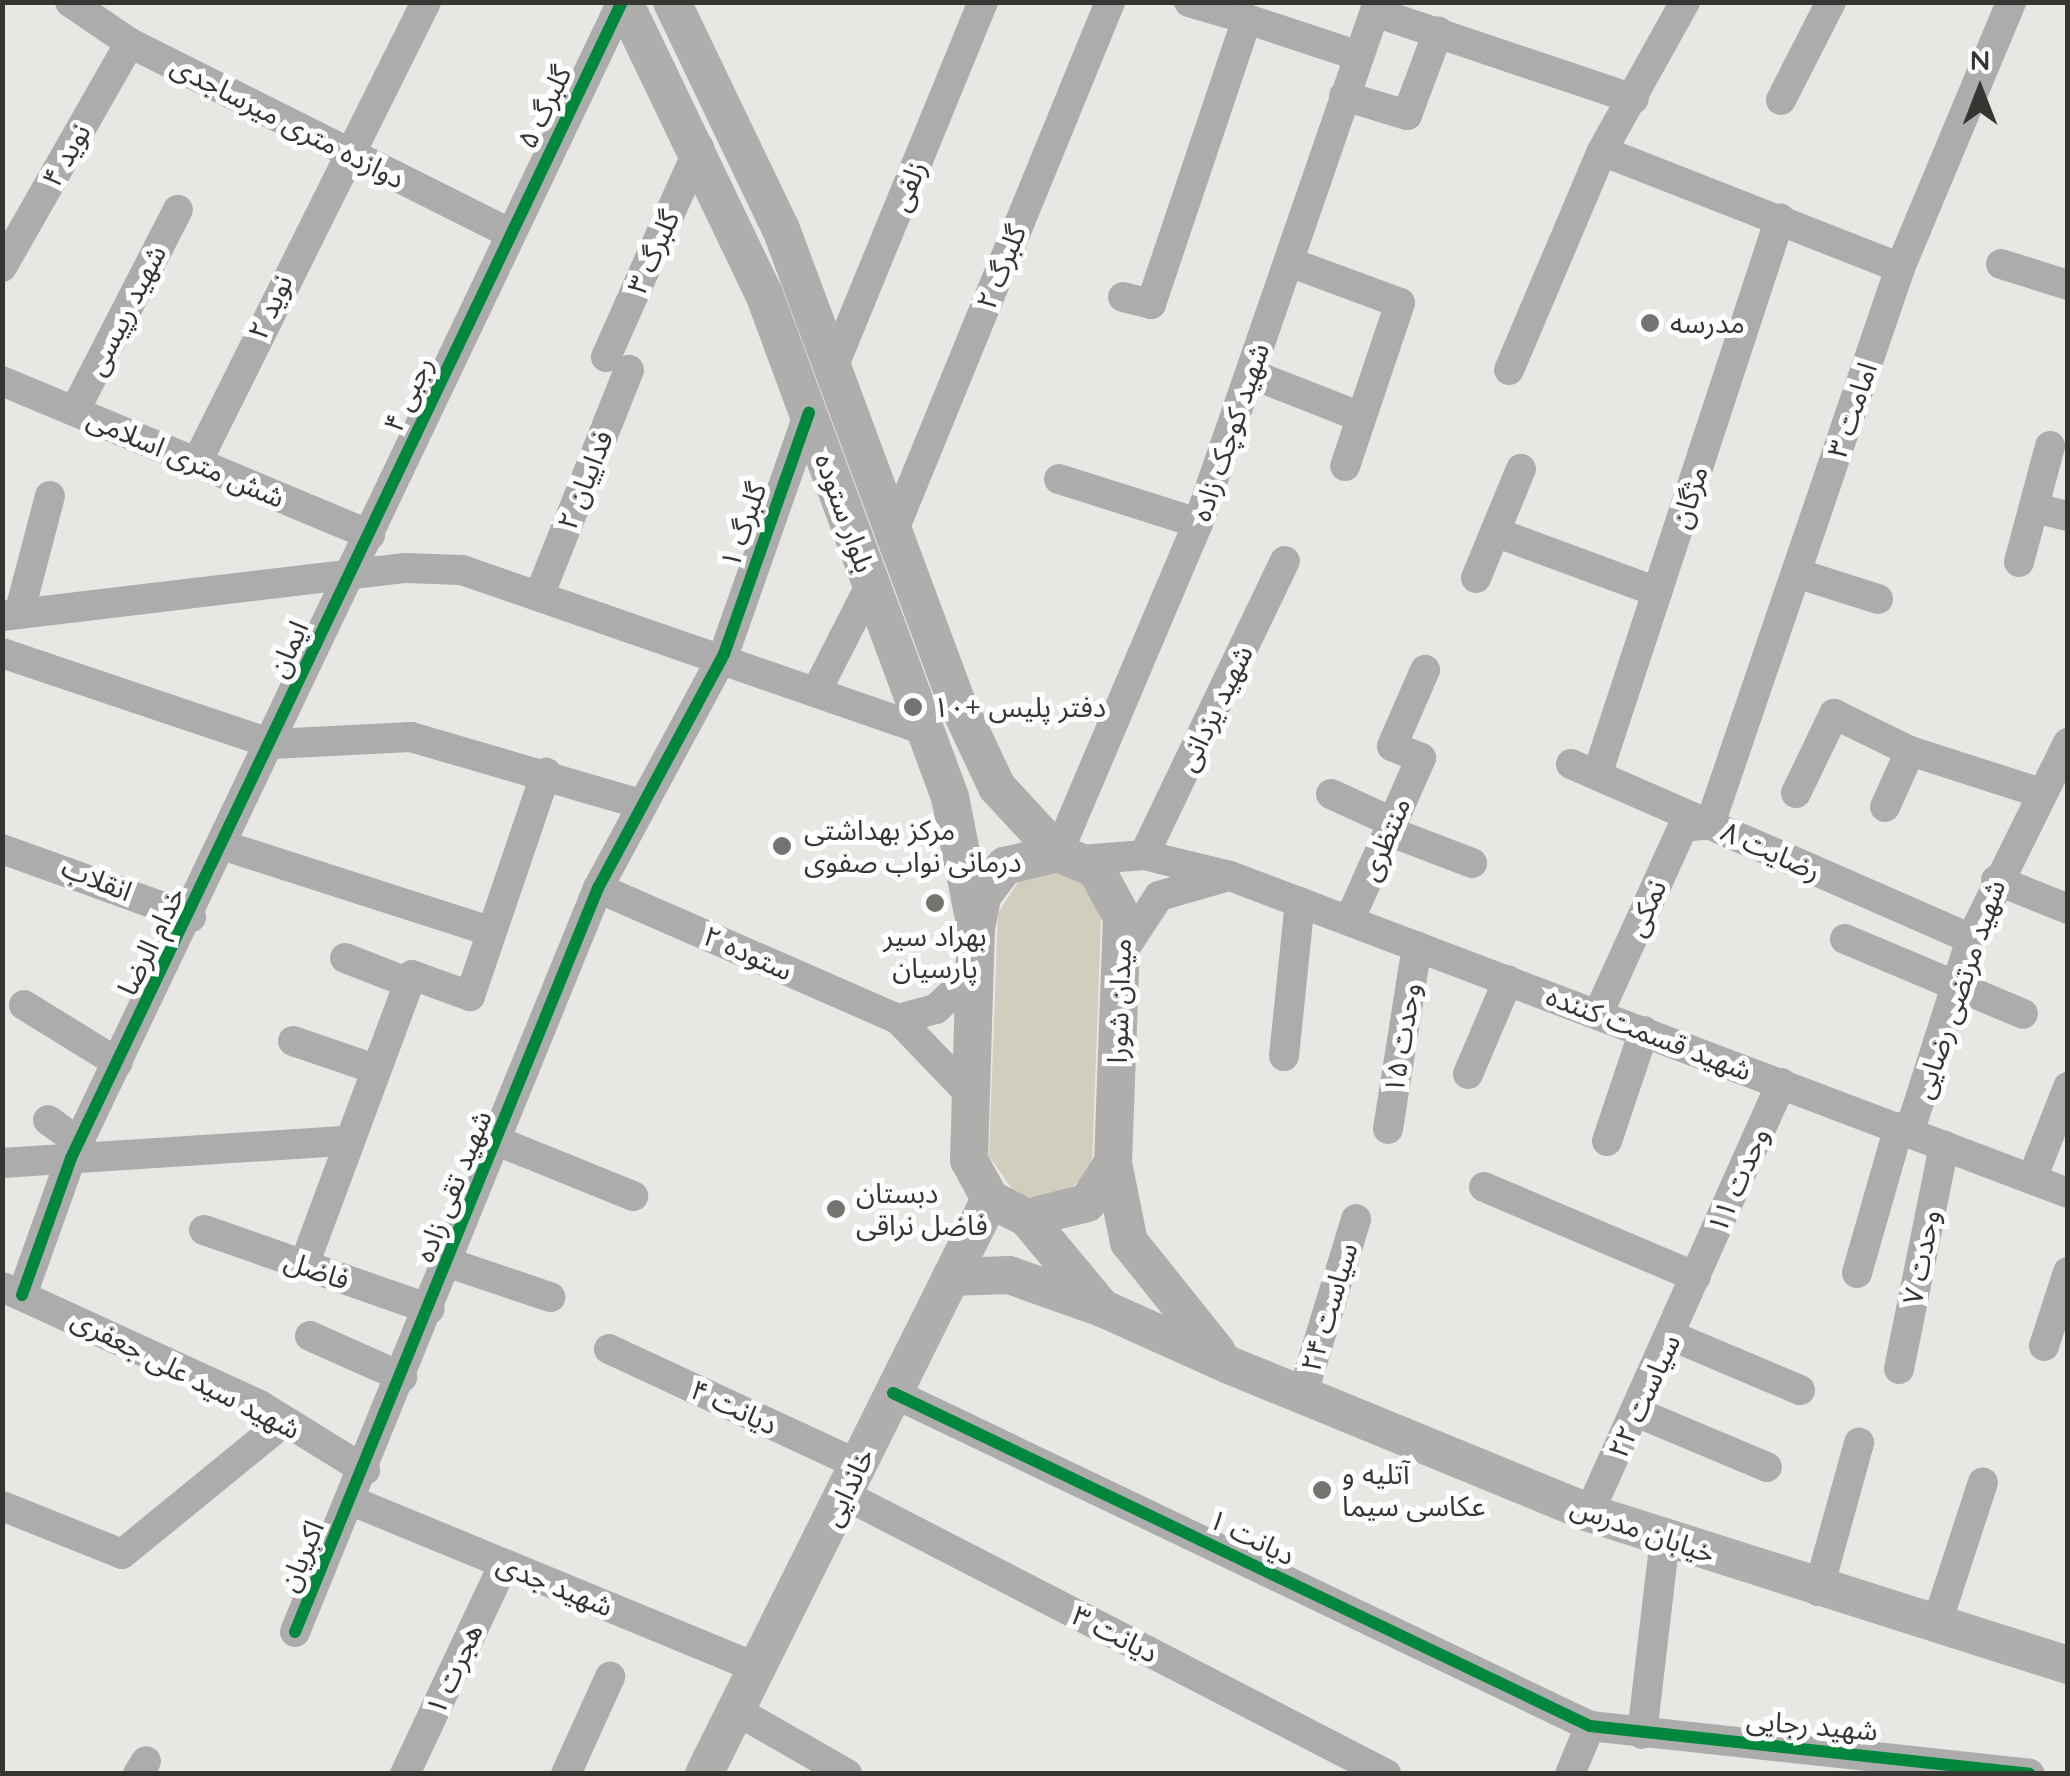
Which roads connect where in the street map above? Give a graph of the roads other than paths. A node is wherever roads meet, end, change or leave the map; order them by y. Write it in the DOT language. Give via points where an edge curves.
graph roads {
  1 [pos="70,2"];
  2 [pos="623,2"];
  3 [pos="672,2"];
  4 [pos="983,2"];
  5 [pos="1110,2"];
  6 [pos="1189,2"];
  7 [pos="1685,2"];
  8 [pos="1831,2"];
  9 [pos="2011,2"];
  10 [pos="422,4"];
  11 [pos="1377,7"];
  12 [pos="1247,20"];
  13 [pos="1438,32"];
  14 [pos="130,43"];
  15 [pos="1359,56"];
  16 [pos="1344,96"];
  17 [pos="1634,99"];
  18 [pos="1781,100"];
  19 [pos="700,148"];
  20 [pos="1602,150"];
  21 [pos="345,152"];
  22 [pos="178,210"];
  23 [pos="1780,218"];
  24 [pos="511,234"];
  25 [pos="1288,262"];
  26 [pos="2002,264"];
  27 [pos="2,266"];
  28 [pos="1900,268"];
  29 [pos="2068,286"];
  30 [pos="1123,296"];
  31 [pos="617,363"];
  32 [pos="832,370"];
  33 [pos="1509,370"];
  34 [pos="1251,374"];
  35 [pos="2,381"];
  36 [pos="74,410"];
  37 [pos="809,414"];
  38 [pos="1361,417"];
  39 [pos="2050,446"];
  40 [pos="197,462"];
  41 [pos="1345,466"];
  42 [pos="1520,468"];
  43 [pos="1059,480"];
  44 [pos="50,496"];
  45 [pos="2035,508"];
  46 [pos="2068,516"];
  47 [pos="1198,523"];
  48 [pos="893,532"];
  49 [pos="1495,532"];
  50 [pos="370,535"];
  51 [pos="1285,561"];
  52 [pos="2019,562"];
  53 [pos="1796,573"];
  54 [pos="349,574"];
  55 [pos="1476,578"];
  56 [pos="871,584"];
  57 [pos="540,591"];
  58 [pos="1657,592"];
  59 [pos="1878,599"];
  60 [pos="11,615"];
  61 [pos="2,653"];
  62 [pos="724,654"];
  63 [pos="1425,670"];
  64 [pos="817,690"];
  65 [pos="926,730"];
  66 [pos="2068,743"];
  67 [pos="272,744"];
  68 [pos="1910,751"];
  69 [pos="1584,769"];
  70 [pos="546,773"];
  71 [pos="2038,792"];
  72 [pos="1796,793"];
  73 [pos="1331,794"];
  74 [pos="637,803"];
  75 [pos="1885,807"];
  76 [pos="1710,824"];
  77 [pos="1390,826"];
  78 [pos="226,846"];
  79 [pos="2,848"];
  80 [pos="1144,855"];
  81 [pos="1070,856"];
  82 [pos="1472,862"];
  83 [pos="1230,876"];
  84 [pos="1996,880"];
  85 [pos="598,888"];
  86 [pos="1300,902"];
  87 [pos="2068,909"];
  88 [pos="191,917"];
  89 [pos="1350,920"];
  90 [pos="976,928"];
  91 [pos="489,931"];
  92 [pos="1845,939"];
  93 [pos="1971,940"];
  94 [pos="1417,946"];
  95 [pos="1121,954"];
  96 [pos="345,958"];
  97 [pos="974,973"];
  98 [pos="1508,980"];
  99 [pos="409,983"];
  100 [pos="1956,990"];
  101 [pos="24,1005"];
  102 [pos="1598,1014"];
  103 [pos="2023,1014"];
  104 [pos="898,1018"];
  105 [pos="1644,1031"];
  106 [pos="293,1041"];
  107 [pos="1284,1056"];
  108 [pos="118,1063"];
  109 [pos="374,1069"];
  110 [pos="1468,1074"];
  111 [pos="1781,1083"];
  112 [pos="2068,1087"];
  113 [pos="971,1094"];
  114 [pos="48,1120"];
  115 [pos="1388,1129"];
  116 [pos="1904,1129"];
  117 [pos="1608,1141"];
  118 [pos="346,1142"];
  119 [pos="497,1142"];
  120 [pos="1944,1144"];
  121 [pos="74,1150"];
  122 [pos="2,1163"];
  123 [pos="1113,1163"];
  124 [pos="2032,1179"];
  125 [pos="1484,1187"];
  126 [pos="2068,1194"];
  127 [pos="633,1196"];
  128 [pos="990,1199"];
  129 [pos="1027,1218"];
  130 [pos="1356,1219"];
  131 [pos="204,1230"];
  132 [pos="449,1263"];
  133 [pos="304,1265"];
  134 [pos="2068,1272"];
  135 [pos="1858,1273"];
  136 [pos="1696,1277"];
  137 [pos="951,1278"];
  138 [pos="12,1291"];
  139 [pos="550,1298"];
  140 [pos="1102,1308"];
  141 [pos="430,1309"];
  142 [pos="310,1336"];
  143 [pos="1672,1336"];
  144 [pos="2044,1346"];
  145 [pos="609,1349"];
  146 [pos="1228,1365"];
  147 [pos="1900,1369"];
  148 [pos="402,1377"];
  149 [pos="1800,1390"];
  150 [pos="893,1393"];
  151 [pos="1302,1396"];
  152 [pos="1636,1412"];
  153 [pos="284,1422"];
  154 [pos="1859,1442"];
  155 [pos="1766,1467"];
  156 [pos="365,1470"];
  157 [pos="852,1480"];
  158 [pos="1983,1482"];
  159 [pos="352,1501"];
  160 [pos="2,1506"];
  161 [pos="1589,1513"];
  162 [pos="1665,1538"];
  163 [pos="504,1564"];
  164 [pos="1818,1591"];
  165 [pos="1936,1626"];
  166 [pos="295,1632"];
  167 [pos="2068,1665"];
  168 [pos="757,1668"];
  169 [pos="610,1677"];
  170 [pos="737,1710"];
  171 [pos="1590,1726"];
  172 [pos="1642,1734"];
  173 [pos="1996,1770"];
  174 [pos="405,1774"];
  175 [pos="566,1774"];
  176 [pos="704,1774"];
  177 [pos="846,1774"];
  178 [pos="1386,1774"];
  179 [pos="1570,1774"];
  180 [pos="2030,1774"];
  1 -- 14 [label="street, دوازده متری میرساجدی"];
  2 -- 19 [label="main road, بلوار ستوده"];
  2 -- 24 [label="street, گلبرگ ۵"];
  3 -- 32 [label="main road, بلوار ستوده" via="747,149"];
  4 -- 32 [label="street, زلفی"];
  5 -- 48 [label="street, گلبرگ ۲"];
  6 -- 12 [label="street"];
  7 -- 17 [label="street"];
  8 -- 18 [label="street"];
  9 -- 28 [label="street, امامت ۳"];
  10 -- 21 [label="street, نوید ۲"];
  11 -- 13 [label="street"];
  11 -- 15 [label="street, شهید کوچک زاده"];
  12 -- 15 [label="street"];
  12 -- 30 [label="street" via="1151,304"];
  13 -- 16 [label="street" via="1407,115"];
  13 -- 17 [label="street"];
  14 -- 21 [label="street, دوازده متری میرساجدی"];
  14 -- 27 [label="street, نوید ۴"];
  15 -- 16 [label="street, شهید کوچک زاده"];
  16 -- 25 [label="street, شهید کوچک زاده"];
  17 -- 20 [label="street"];
  19 -- 31 [label="street, گلبرگ ۳"];
  19 -- 37 [label="main road, بلوار ستوده"];
  20 -- 23 [label="street"];
  20 -- 33 [label="street"];
  21 -- 24 [label="street, دوازده متری میرساجدی"];
  21 -- 40 [label="street, نوید ۲"];
  22 -- 36 [label="street, شهید رپیسی"];
  23 -- 28 [label="street"];
  23 -- 58 [label="street, مژگان"];
  24 -- 50 [label="street, رجبی ۴"];
  25 -- 34 [label="street, شهید کوچک زاده"];
  25 -- 38 [label="street" via="1400,303"];
  26 -- 29 [label="street"];
  28 -- 53 [label="street, امامت ۳"];
  31 -- 57 [label="street, فداییان ۲"];
  32 -- 48 [label="main road, بلوار ستوده"];
  34 -- 38 [label="street"];
  34 -- 47 [label="street, شهید کوچک زاده"];
  35 -- 36 [label="street, شش متری اسلامی"];
  36 -- 40 [label="street, شش متری اسلامی"];
  37 -- 56 [label="main road, بلوار ستوده"];
  37 -- 62 [label="street, گلبرگ ۱"];
  38 -- 41 [label="street"];
  39 -- 45 [label="street"];
  40 -- 50 [label="street, شش متری اسلامی"];
  42 -- 49 [label="street"];
  43 -- 47 [label="street"];
  44 -- 60 [label="street"];
  45 -- 46 [label="street"];
  45 -- 52 [label="street"];
  47 -- 81 [label="street, شهید کوچک زاده"];
  48 -- 81 [label="main road, بلوار ستوده" via="997,788"];
  49 -- 55 [label="street"];
  49 -- 58 [label="street"];
  50 -- 54 [label="street, رجبی ۴"];
  51 -- 80 [label="street, شهید یزدانی"];
  53 -- 59 [label="street"];
  53 -- 76 [label="street, امامت ۳"];
  54 -- 57 [label="street" via="433,567"];
  54 -- 60 [label="street"];
  54 -- 67 [label="street, ایمان"];
  56 -- 64 [label="street"];
  56 -- 65 [label="main road, بلوار ستوده"];
  57 -- 62 [label="street"];
  58 -- 69 [label="street, مژگان"];
  61 -- 67 [label="street"];
  62 -- 64 [label="street"];
  62 -- 74 [label="street, گلبرگ ۱"];
  63 -- 77 [label="street, منتظری" via="1392,746 1421,758"];
  64 -- 65 [label="street"];
  65 -- 90 [label="main road, بلوار ستوده"];
  66 -- 71 [label="street, شهید مرتضی رضایی"];
  67 -- 70 [label="street" via="411,736"];
  67 -- 78 [label="street, خدام الرضا"];
  68 -- 71 [label="street"];
  68 -- 72 [label="street" via="1834,714"];
  68 -- 75 [label="street"];
  69 -- 76 [label="street, رضایت ۸"];
  70 -- 74 [label="street"];
  70 -- 91 [label="street"];
  71 -- 84 [label="street, شهید مرتضی رضایی"];
  73 -- 77 [label="street"];
  74 -- 85 [label="street, شهید تقی زاده"];
  76 -- 93 [label="street, رضایت ۸"];
  76 -- 102 [label="street, نمکی" via="1683,826"];
  77 -- 82 [label="street"];
  77 -- 89 [label="street, منتظری"];
  78 -- 88 [label="street, خدام الرضا"];
  78 -- 91 [label="street"];
  79 -- 88 [label="street, انقلاب"];
  80 -- 81 [label="street, شهید قسمت کننده"];
  80 -- 83 [label="street, شهید قسمت کننده"];
  81 -- 90 [label="main road" via="1005,866 982,896"];
  81 -- 95 [label="main road, میدان شورا" via="1118,900"];
  83 -- 86 [label="street, شهید قسمت کننده"];
  83 -- 95 [label="street" via="1159,896"];
  84 -- 87 [label="street"];
  84 -- 93 [label="street, شهید مرتضی رضایی"];
  85 -- 104 [label="street, ستوده ۲"];
  85 -- 119 [label="street, شهید تقی زاده"];
  86 -- 89 [label="street, شهید قسمت کننده"];
  86 -- 107 [label="street"];
  88 -- 108 [label="street, خدام الرضا"];
  89 -- 94 [label="street, شهید قسمت کننده"];
  90 -- 97 [label="main road"];
  91 -- 99 [label="street" via="470,996 412,975"];
  92 -- 100 [label="street"];
  93 -- 100 [label="street, شهید مرتضی رضایی"];
  94 -- 98 [label="street, شهید قسمت کننده"];
  94 -- 115 [label="street, وحدت ۱۵"];
  95 -- 123 [label="main road, میدان شورا"];
  96 -- 99 [label="street"];
  97 -- 104 [label="street" via="936,1009"];
  97 -- 113 [label="main road"];
  98 -- 102 [label="street, شهید قسمت کننده"];
  98 -- 110 [label="street"];
  99 -- 109 [label="street"];
  100 -- 103 [label="street"];
  100 -- 116 [label="street, شهید مرتضی رضایی"];
  101 -- 108 [label="street"];
  102 -- 105 [label="street, شهید قسمت کننده"];
  104 -- 113 [label="street"];
  105 -- 111 [label="street, شهید قسمت کننده"];
  105 -- 117 [label="street"];
  106 -- 109 [label="street"];
  108 -- 121 [label="street, خدام الرضا"];
  109 -- 118 [label="street"];
  111 -- 116 [label="street, شهید قسمت کننده"];
  111 -- 136 [label="street, وحدت ۱۱"];
  112 -- 124 [label="street"];
  113 -- 128 [label="main road" via="970,1160"];
  114 -- 121 [label="street"];
  116 -- 120 [label="street, شهید قسمت کننده"];
  116 -- 135 [label="street, شهید مرتضی رضایی"];
  118 -- 121 [label="street"];
  118 -- 133 [label="street"];
  119 -- 127 [label="street"];
  119 -- 132 [label="street, شهید تقی زاده"];
  120 -- 124 [label="street, شهید قسمت کننده"];
  120 -- 147 [label="street, وحدت ۷"];
  121 -- 122 [label="street"];
  121 -- 138 [label="street, خدام الرضا"];
  123 -- 129 [label="main road" via="1088,1203"];
  123 -- 146 [label="main road, میدان شورا" via="1129,1242"];
  124 -- 126 [label="street, شهید قسمت کننده"];
  125 -- 136 [label="street"];
  128 -- 129 [label="main road"];
  128 -- 137 [label="main road, خاندایی"];
  129 -- 140 [label="main road"];
  130 -- 151 [label="street, سیاست ۲۴"];
  131 -- 133 [label="street, فاضل"];
  132 -- 139 [label="street"];
  132 -- 141 [label="street, شهید تقی زاده"];
  133 -- 141 [label="street, فاضل"];
  134 -- 144 [label="street"];
  136 -- 143 [label="street, سیاست ۲۲"];
  137 -- 140 [label="main road, خیابان مدرس" via="1009,1275"];
  137 -- 150 [label="main road, خاندایی"];
  138 -- 153 [label="street, شهید سید علی جعفری"];
  140 -- 146 [label="main road, خیابان مدرس"];
  141 -- 148 [label="street, شهید تقی زاده"];
  142 -- 148 [label="street"];
  143 -- 149 [label="street"];
  143 -- 152 [label="street, سیاست ۲۲"];
  145 -- 157 [label="street, دیانت ۴"];
  146 -- 151 [label="main road, خیابان مدرس"];
  148 -- 156 [label="street, شهید تقی زاده"];
  150 -- 157 [label="main road, خاندایی"];
  150 -- 171 [label="street, دیانت ۱"];
  151 -- 161 [label="main road, خیابان مدرس"];
  152 -- 155 [label="street"];
  152 -- 161 [label="street, سیاست ۲۲"];
  153 -- 156 [label="street, شهید سید علی جعفری"];
  153 -- 160 [label="street" via="122,1554"];
  154 -- 164 [label="street"];
  156 -- 159 [label="street, شهید تقی زاده"];
  157 -- 168 [label="main road, خاندایی"];
  157 -- 178 [label="street, دیانت ۳"];
  158 -- 165 [label="street"];
  159 -- 163 [label="street, شهید جدی"];
  159 -- 166 [label="street, اکبریان"];
  161 -- 162 [label="main road, خیابان مدرس"];
  162 -- 164 [label="main road, خیابان مدرس"];
  162 -- 172 [label="street"];
  163 -- 168 [label="street, شهید جدی"];
  163 -- 174 [label="street, هجرت ۱"];
  164 -- 165 [label="main road, خیابان مدرس"];
  165 -- 167 [label="main road, خیابان مدرس"];
  168 -- 170 [label="main road, خاندایی"];
  169 -- 175 [label="street"];
  170 -- 176 [label="main road, خاندایی"];
  170 -- 177 [label="street"];
  171 -- 172 [label="street, شهید رجایی"];
  171 -- 179 [label="street"];
  172 -- 173 [label="street, شهید رجایی"];
  173 -- 180 [label="street, شهید رجایی"];
}
